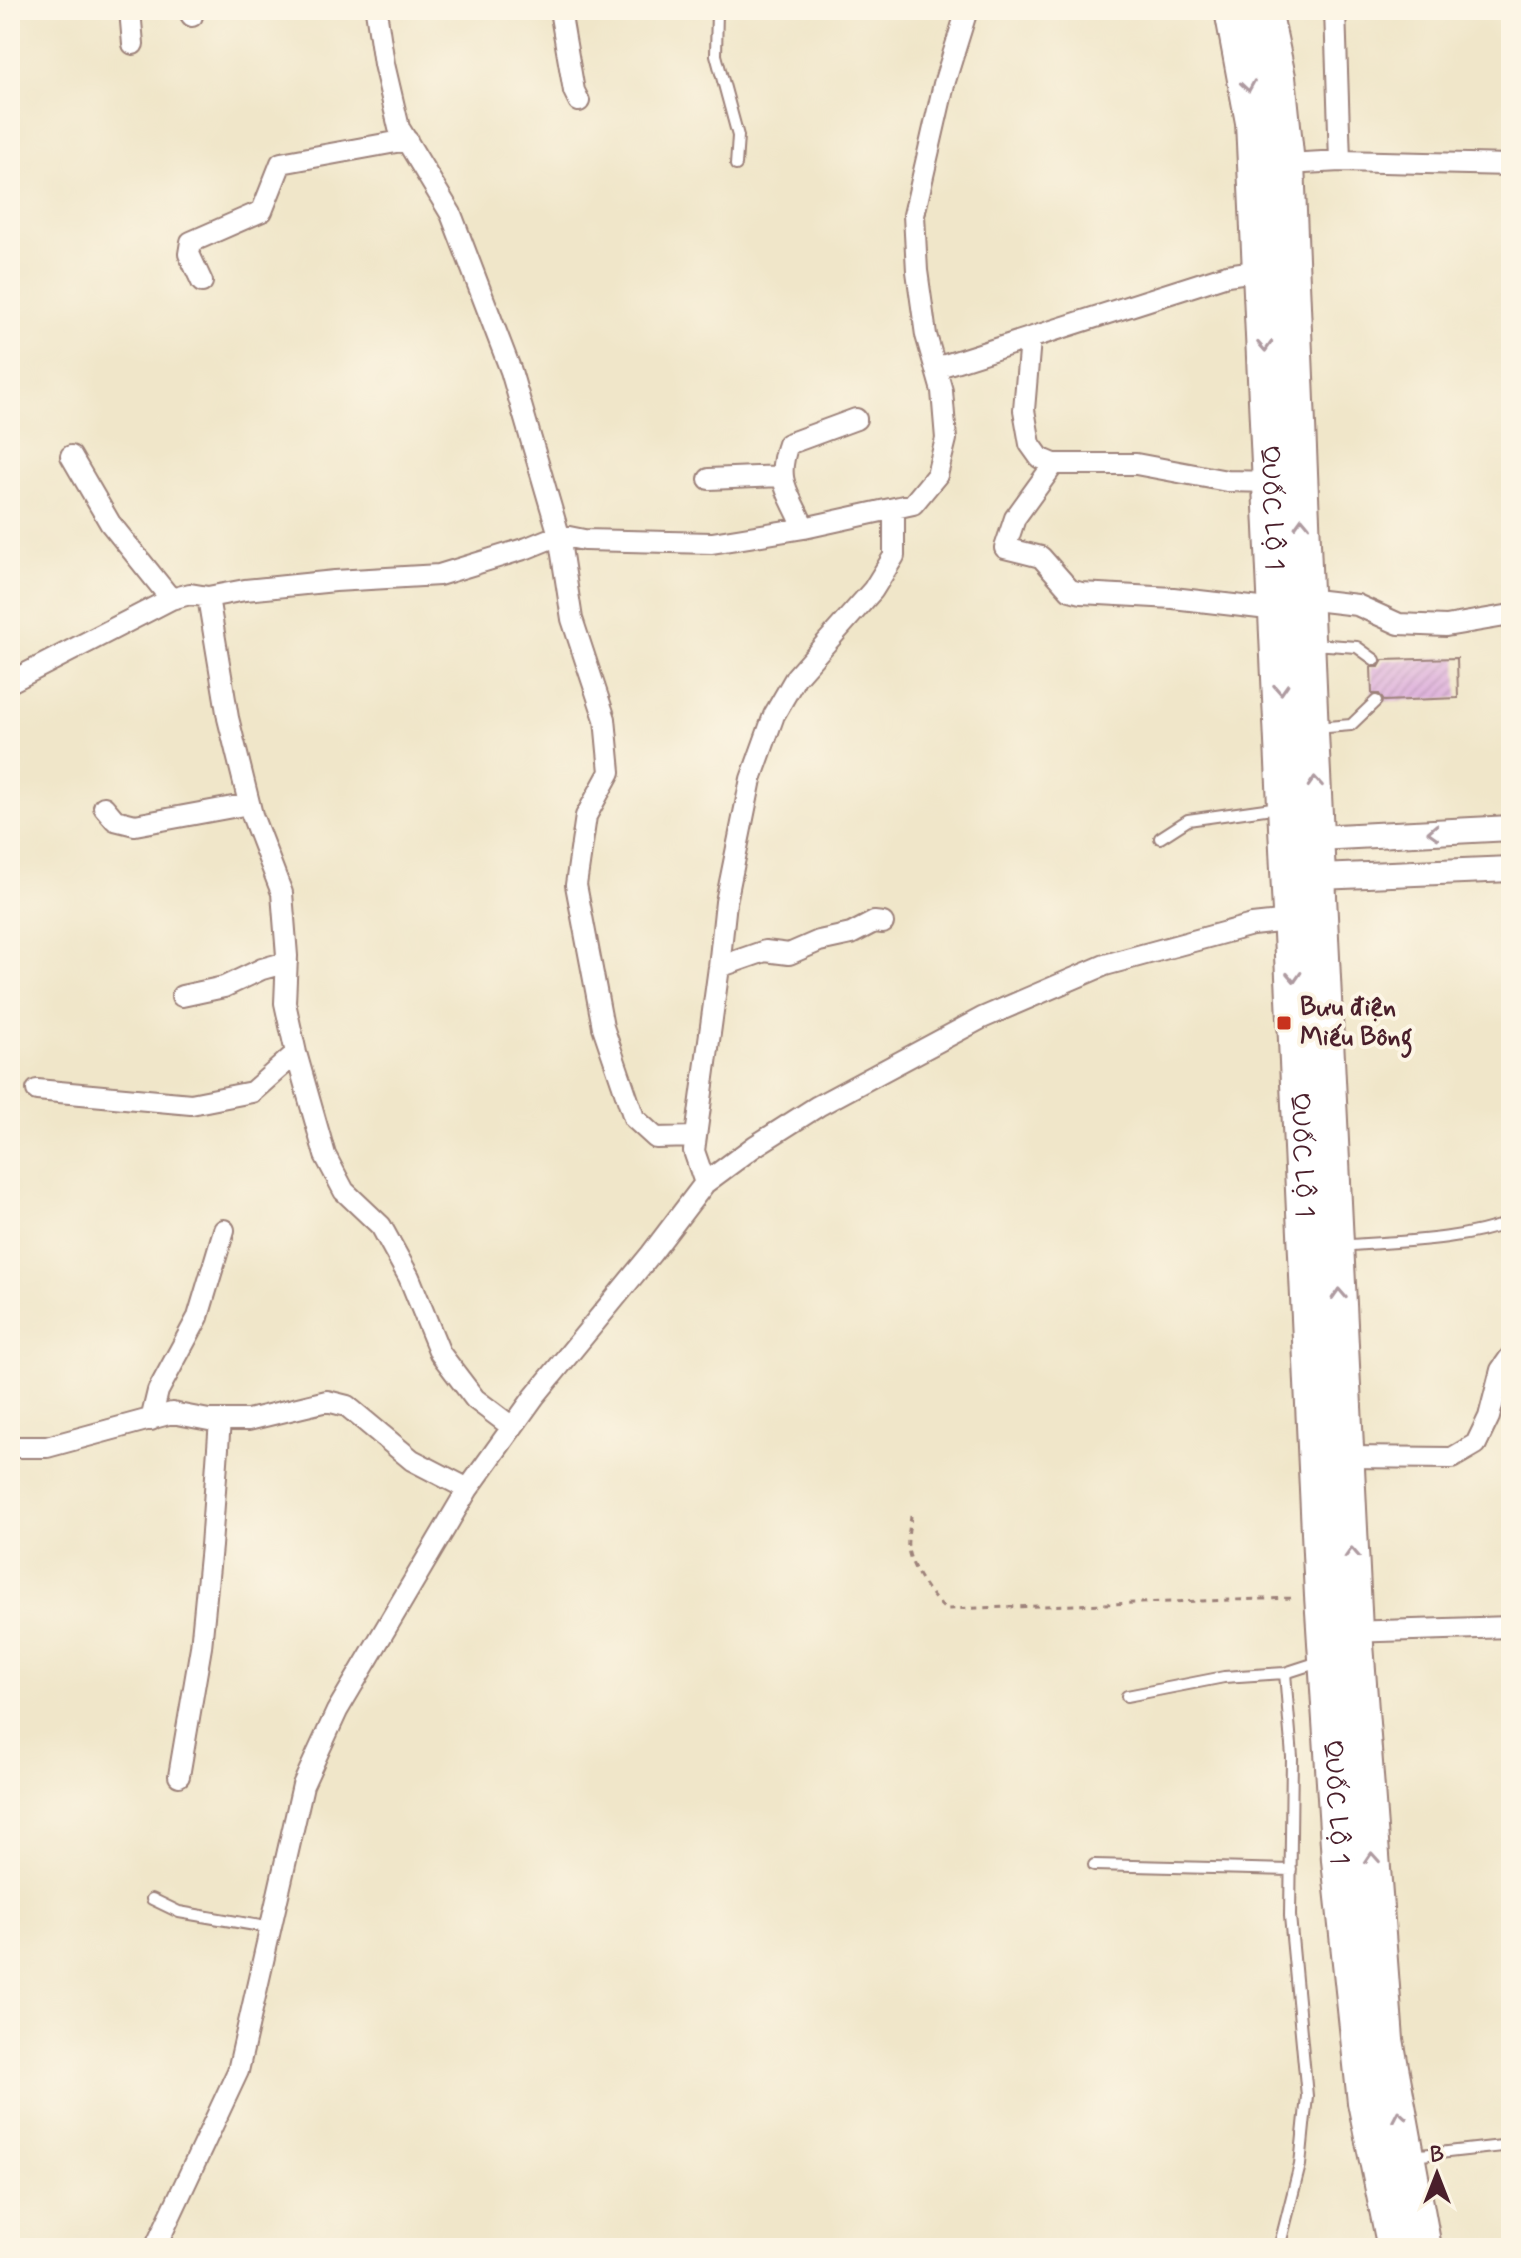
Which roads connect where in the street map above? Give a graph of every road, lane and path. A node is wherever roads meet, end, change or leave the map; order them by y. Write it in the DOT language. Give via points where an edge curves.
graph roads {
  1 [pos="130,10"];
  2 [pos="376,10"];
  3 [pos="560,10"];
  4 [pos="717,10"];
  5 [pos="967,10"];
  6 [pos="1232,10"];
  7 [pos="1264,10"];
  8 [pos="1335,10"];
  9 [pos="133,44"];
  10 [pos="579,101"];
  11 [pos="407,140"];
  12 [pos="1340,161"];
  13 [pos="1287,164"];
  14 [pos="736,165"];
  15 [pos="1511,165"];
  16 [pos="1262,270"];
  17 [pos="202,282"];
  18 [pos="1030,339"];
  19 [pos="936,368"];
  20 [pos="856,419"];
  21 [pos="71,456"];
  22 [pos="1054,464"];
  23 [pos="781,476"];
  24 [pos="709,479"];
  25 [pos="1271,482"];
  26 [pos="894,509"];
  27 [pos="804,528"];
  28 [pos="559,535"];
  29 [pos="208,597"];
  30 [pos="171,599"];
  31 [pos="1511,615"];
  32 [pos="1292,624"];
  33 [pos="1375,660"];
  34 [pos="10,682"];
  35 [pos="1376,701"];
  36 [pos="1311,728"];
  37 [pos="249,804"];
  38 [pos="1286,806"];
  39 [pos="104,807"];
  40 [pos="1511,828"];
  41 [pos="1160,838"];
  42 [pos="1317,838"];
  43 [pos="1511,869"];
  44 [pos="1319,877"];
  45 [pos="1306,921"];
  46 [pos="883,923"];
  47 [pos="287,962"];
  48 [pos="719,967"];
  49 [pos="182,996"];
  50 [pos="296,1053"];
  51 [pos="37,1090"];
  52 [pos="696,1137"];
  53 [pos="705,1183"];
  54 [pos="1511,1222"];
  55 [pos="224,1230"];
  56 [pos="1337,1246"];
  57 [pos="1511,1356"];
  58 [pos="151,1420"];
  59 [pos="220,1420"];
  60 [pos="512,1427"];
  61 [pos="10,1447"];
  62 [pos="1347,1457"];
  63 [pos="468,1489"];
  64 [pos="911,1516"];
  65 [pos="1322,1596"];
  66 [pos="1511,1627"];
  67 [pos="1335,1641"];
  68 [pos="1285,1673"];
  69 [pos="1127,1696"];
  70 [pos="179,1776"];
  71 [pos="1094,1865"];
  72 [pos="1291,1870"];
  73 [pos="152,1899"];
  74 [pos="272,1928"];
  75 [pos="1511,2145"];
  76 [pos="1406,2157"];
  77 [pos="155,2248"];
  78 [pos="1279,2248"];
  79 [pos="1395,2248"];
  80 [pos="1424,2248"];
  1 -- 9 [label="street"];
  2 -- 11 [label="street" via="399,128"];
  3 -- 10 [label="street"];
  4 -- 14 [label="lane" via="716,55 738,136"];
  5 -- 19 [label="street" via="914,215 926,335"];
  6 -- 16 [label="highway, QUỐC LỘ 1, one-way" via="1253,122"];
  7 -- 13 [label="highway, QUỐC LỘ 1"];
  8 -- 12 [label="street"];
  11 -- 17 [label="street" via="281,163 262,211 191,242 189,254"];
  11 -- 28 [label="street" via="451,214 511,371"];
  12 -- 13 [label="street"];
  12 -- 15 [label="street"];
  32 -- 13 [label="highway, QUỐC LỘ 1, one-way"];
  16 -- 18 [label="street" via="1227,275"];
  16 -- 25 [label="highway, QUỐC LỘ 1, one-way"];
  18 -- 19 [label="street"];
  18 -- 22 [label="street" via="1024,410 1030,444 1040,458"];
  19 -- 26 [label="street" via="946,439 937,475 913,504"];
  20 -- 23 [label="street" via="788,444"];
  21 -- 30 [label="street" via="110,523"];
  22 -- 25 [label="street" via="1136,464 1227,481"];
  22 -- 32 [label="street" via="1015,518 1005,548 1041,557 1070,590 1081,593 1173,598"];
  23 -- 24 [label="street"];
  23 -- 27 [label="street"];
  25 -- 32 [label="highway, QUỐC LỘ 1"];
  26 -- 27 [label="street"];
  26 -- 48 [label="street" via="894,556 873,590 796,677 774,715 751,779 726,902"];
  27 -- 28 [label="street" via="712,543"];
  28 -- 29 [label="street" via="439,575"];
  28 -- 52 [label="street" via="572,619 605,719 610,772 586,816 576,885 603,1027 634,1118 656,1138"];
  29 -- 30 [label="street"];
  29 -- 37 [label="street"];
  30 -- 34 [label="street"];
  31 -- 32 [label="street" via="1446,626 1399,624 1357,605"];
  32 -- 33 [label="lane" via="1357,647"];
  32 -- 36 [label="highway, QUỐC LỘ 1"];
  32 -- 38 [label="highway, QUỐC LỘ 1, one-way"];
  35 -- 36 [label="lane" via="1351,725"];
  42 -- 36 [label="highway, QUỐC LỘ 1, one-way"];
  37 -- 39 [label="street" via="135,825 115,820"];
  37 -- 47 [label="street" via="282,893"];
  38 -- 41 [label="lane" via="1188,820"];
  38 -- 45 [label="highway, QUỐC LỘ 1"];
  40 -- 42 [label="street, one-way"];
  42 -- 44 [label="highway, QUỐC LỘ 1"];
  43 -- 44 [label="street"];
  44 -- 45 [label="highway, QUỐC LỘ 1"];
  45 -- 53 [label="street" via="1252,925 1105,965 982,1018 818,1106"];
  45 -- 56 [label="highway, QUỐC LỘ 1"];
  45 -- 65 [label="highway, QUỐC LỘ 1, one-way"];
  46 -- 48 [label="street" via="789,954 765,951"];
  47 -- 49 [label="street" via="224,987"];
  47 -- 50 [label="street" via="285,1003"];
  48 -- 52 [label="street"];
  50 -- 51 [label="street" via="252,1092 191,1104"];
  50 -- 60 [label="street" via="325,1155 344,1191 381,1226 440,1353 475,1399"];
  52 -- 53 [label="street" via="694,1151"];
  53 -- 60 [label="street"];
  54 -- 56 [label="lane" via="1447,1237"];
  55 -- 58 [label="street" via="198,1317 158,1391"];
  62 -- 56 [label="highway, QUỐC LỘ 1, one-way"];
  57 -- 62 [label="street" via="1501,1370 1476,1444 1452,1458"];
  58 -- 59 [label="street" via="172,1413"];
  58 -- 61 [label="street" via="47,1447"];
  59 -- 63 [label="street" via="248,1420 327,1401 347,1406 412,1460"];
  59 -- 70 [label="street" via="201,1647"];
  60 -- 63 [label="street"];
  67 -- 62 [label="highway, QUỐC LỘ 1, one-way"];
  63 -- 74 [label="street" via="337,1711 303,1785"];
  64 -- 65 [label="path" via="908,1549 923,1582 945,1609"];
  65 -- 67 [label="highway, QUỐC LỘ 1"];
  66 -- 67 [label="street"];
  67 -- 68 [label="lane"];
  76 -- 67 [label="highway, QUỐC LỘ 1, one-way"];
  67 -- 79 [label="highway, QUỐC LỘ 1" via="1349,1973 1365,2102"];
  68 -- 69 [label="lane" via="1224,1677"];
  68 -- 72 [label="lane" via="1292,1757"];
  71 -- 72 [label="lane"];
  72 -- 78 [label="lane" via="1290,1916 1307,2096 1300,2165"];
  73 -- 74 [label="lane" via="179,1912"];
  74 -- 77 [label="street" via="238,2071"];
  75 -- 76 [label="lane"];
  76 -- 80 [label="highway, QUỐC LỘ 1"];
}
